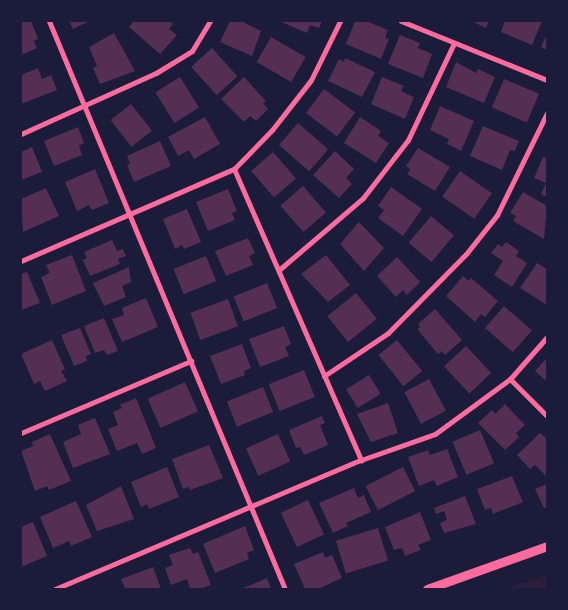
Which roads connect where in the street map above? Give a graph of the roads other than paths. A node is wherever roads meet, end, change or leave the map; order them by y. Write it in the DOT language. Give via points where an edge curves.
graph roads {
  1 [pos="49,21"];
  2 [pos="210,21"];
  3 [pos="340,21"];
  4 [pos="401,21"];
  5 [pos="454,43"];
  6 [pos="547,80"];
  7 [pos="85,108"];
  8 [pos="547,113"];
  9 [pos="21,134"];
  10 [pos="234,169"];
  11 [pos="132,215"];
  12 [pos="21,261"];
  13 [pos="280,269"];
  14 [pos="547,337"];
  15 [pos="191,360"];
  16 [pos="324,376"];
  17 [pos="510,379"];
  18 [pos="547,416"];
  19 [pos="21,433"];
  20 [pos="361,460"];
  21 [pos="251,508"];
  22 [pos="547,546"];
  23 [pos="55,589"];
  24 [pos="285,589"];
  25 [pos="427,589"];
  1 -- 7 [label="street"];
  2 -- 7 [label="street" via="192,51"];
  3 -- 10 [label="street" via="311,80 272,130"];
  4 -- 5 [label="street"];
  5 -- 6 [label="street"];
  5 -- 13 [label="street" via="408,140 364,198"];
  7 -- 9 [label="street"];
  7 -- 11 [label="street"];
  8 -- 16 [label="street" via="496,215 466,254 388,333"];
  10 -- 11 [label="street"];
  10 -- 13 [label="street"];
  11 -- 12 [label="street"];
  11 -- 15 [label="street"];
  13 -- 16 [label="street"];
  14 -- 17 [label="street"];
  15 -- 19 [label="street"];
  15 -- 21 [label="street"];
  16 -- 20 [label="street"];
  17 -- 18 [label="street"];
  17 -- 20 [label="street" via="435,434"];
  20 -- 21 [label="street"];
  21 -- 23 [label="street"];
  21 -- 24 [label="street"];
  22 -- 25 [label="street"];
}
